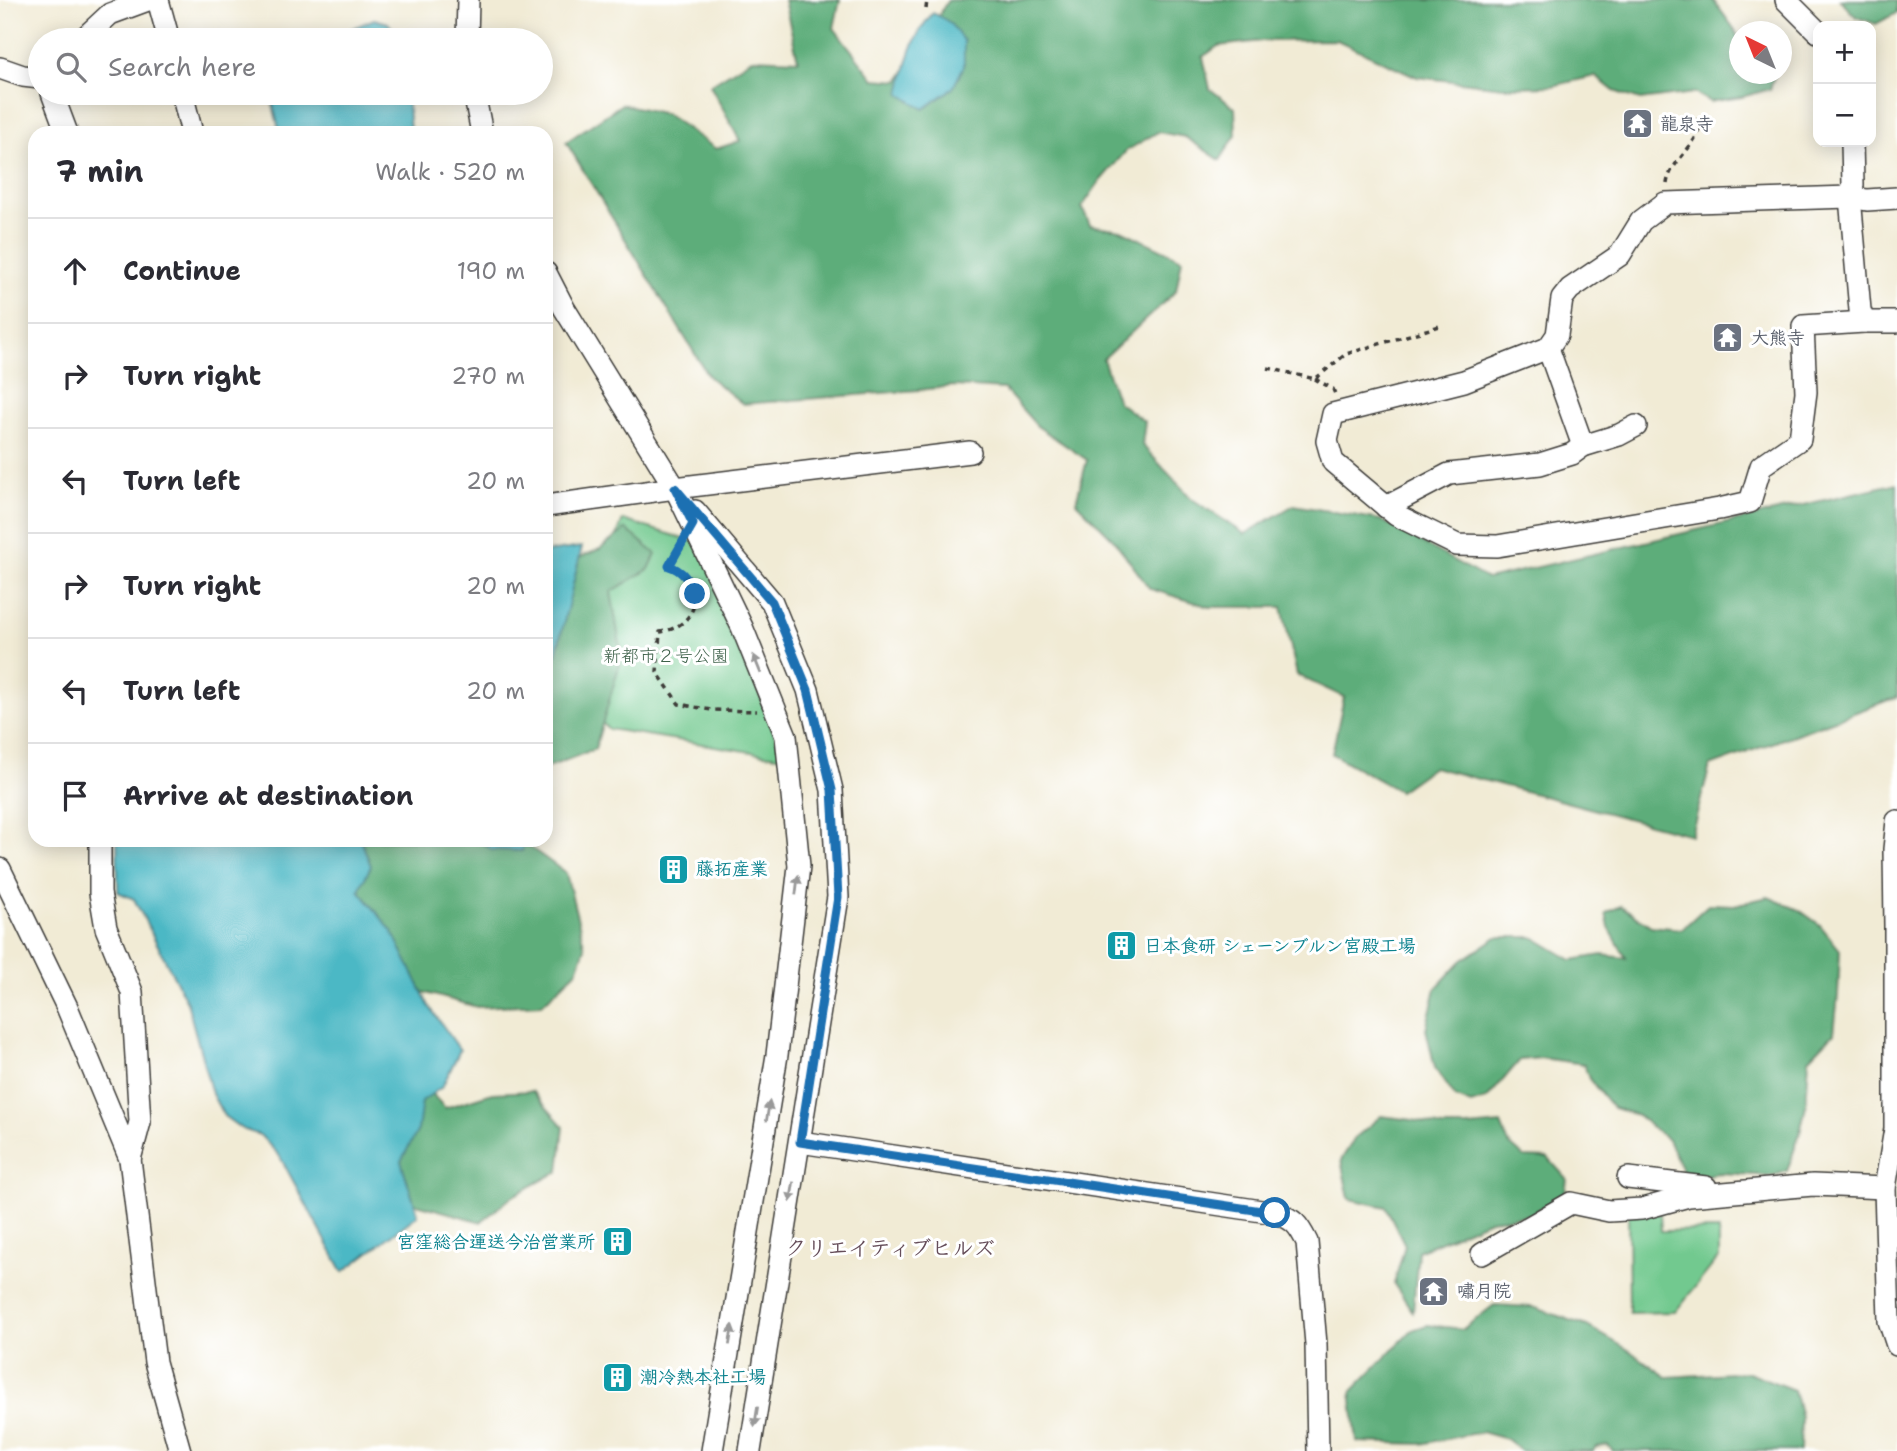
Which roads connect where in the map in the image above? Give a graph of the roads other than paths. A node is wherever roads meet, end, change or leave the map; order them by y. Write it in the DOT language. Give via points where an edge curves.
graph roads {
  1 [pos="148,0"];
  2 [pos="158,0"];
  3 [pos="468,0"];
  4 [pos="1786,0"];
  5 [pos="1813,27"];
  6 [pos="95,28"];
  7 [pos="166,28"];
  8 [pos="467,28"];
  9 [pos="0,68"];
  10 [pos="28,77"];
  11 [pos="56,105"];
  12 [pos="185,105"];
  13 [pos="476,105"];
  14 [pos="64,126"];
  15 [pos="190,126"];
  16 [pos="481,126"];
  17 [pos="1852,147"];
  18 [pos="1850,197"];
  19 [pos="1897,198"];
  20 [pos="553,287"];
  21 [pos="1864,321"];
  22 [pos="1897,322"];
  23 [pos="1548,348"];
  24 [pos="1636,426"];
  25 [pos="1583,446"];
  26 [pos="970,452"];
  27 [pos="675,488"];
  28 [pos="553,505"];
  29 [pos="1387,507"];
  30 [pos="1897,821"];
  31 [pos="100,847"];
  32 [pos="0,869"];
  33 [pos="1896,1033"];
  34 [pos="800,1142"];
  35 [pos="130,1159"];
  36 [pos="1628,1178"];
  37 [pos="1885,1188"];
  38 [pos="1726,1193"];
  39 [pos="1482,1254"];
  40 [pos="1892,1286"];
  41 [pos="1897,1345"];
  42 [pos="180,1451"];
  43 [pos="712,1451"];
  44 [pos="750,1451"];
  45 [pos="1318,1451"];
  1 -- 6 [label="street" via="110,14"];
  2 -- 7 [label="street"];
  3 -- 8 [label="street"];
  4 -- 5 [label="street"];
  9 -- 10 [label="street"];
  11 -- 14 [label="street"];
  12 -- 15 [label="street"];
  13 -- 16 [label="street"];
  17 -- 18 [label="street"];
  18 -- 19 [label="street"];
  18 -- 21 [label="street"];
  18 -- 23 [label="street" via="1665,203 1641,221 1620,255 1570,289 1562,299 1557,335"];
  20 -- 27 [label="street"];
  21 -- 22 [label="street"];
  21 -- 29 [label="street" via="1803,326 1806,392 1800,439 1761,466 1750,502 1497,546 1457,545"];
  23 -- 25 [label="street"];
  23 -- 29 [label="street" via="1464,381 1334,414 1327,441 1333,462"];
  24 -- 25 [label="street"];
  25 -- 29 [label="street" via="1540,464 1449,474"];
  26 -- 27 [label="street"];
  27 -- 28 [label="street"];
  27 -- 34 [label="street" via="772,602 808,690 832,790 838,897"];
  43 -- 27 [label="street, one-way" via="777,1055 799,866 786,736 742,627"];
  30 -- 33 [label="street"];
  31 -- 35 [label="street" via="106,928 132,992 139,1122"];
  32 -- 35 [label="street" via="67,1007"];
  33 -- 37 [label="street" via="1895,1129"];
  34 -- 44 [label="street, one-way"];
  34 -- 45 [label="street" via="1291,1218 1307,1242 1316,1344"];
  35 -- 42 [label="street" via="155,1362"];
  36 -- 38 [label="street" via="1721,1187"];
  37 -- 38 [label="street" via="1813,1185"];
  37 -- 40 [label="street"];
  38 -- 39 [label="street" via="1689,1196 1642,1209 1609,1210 1571,1203"];
  40 -- 41 [label="street" via="1889,1321"];
}
